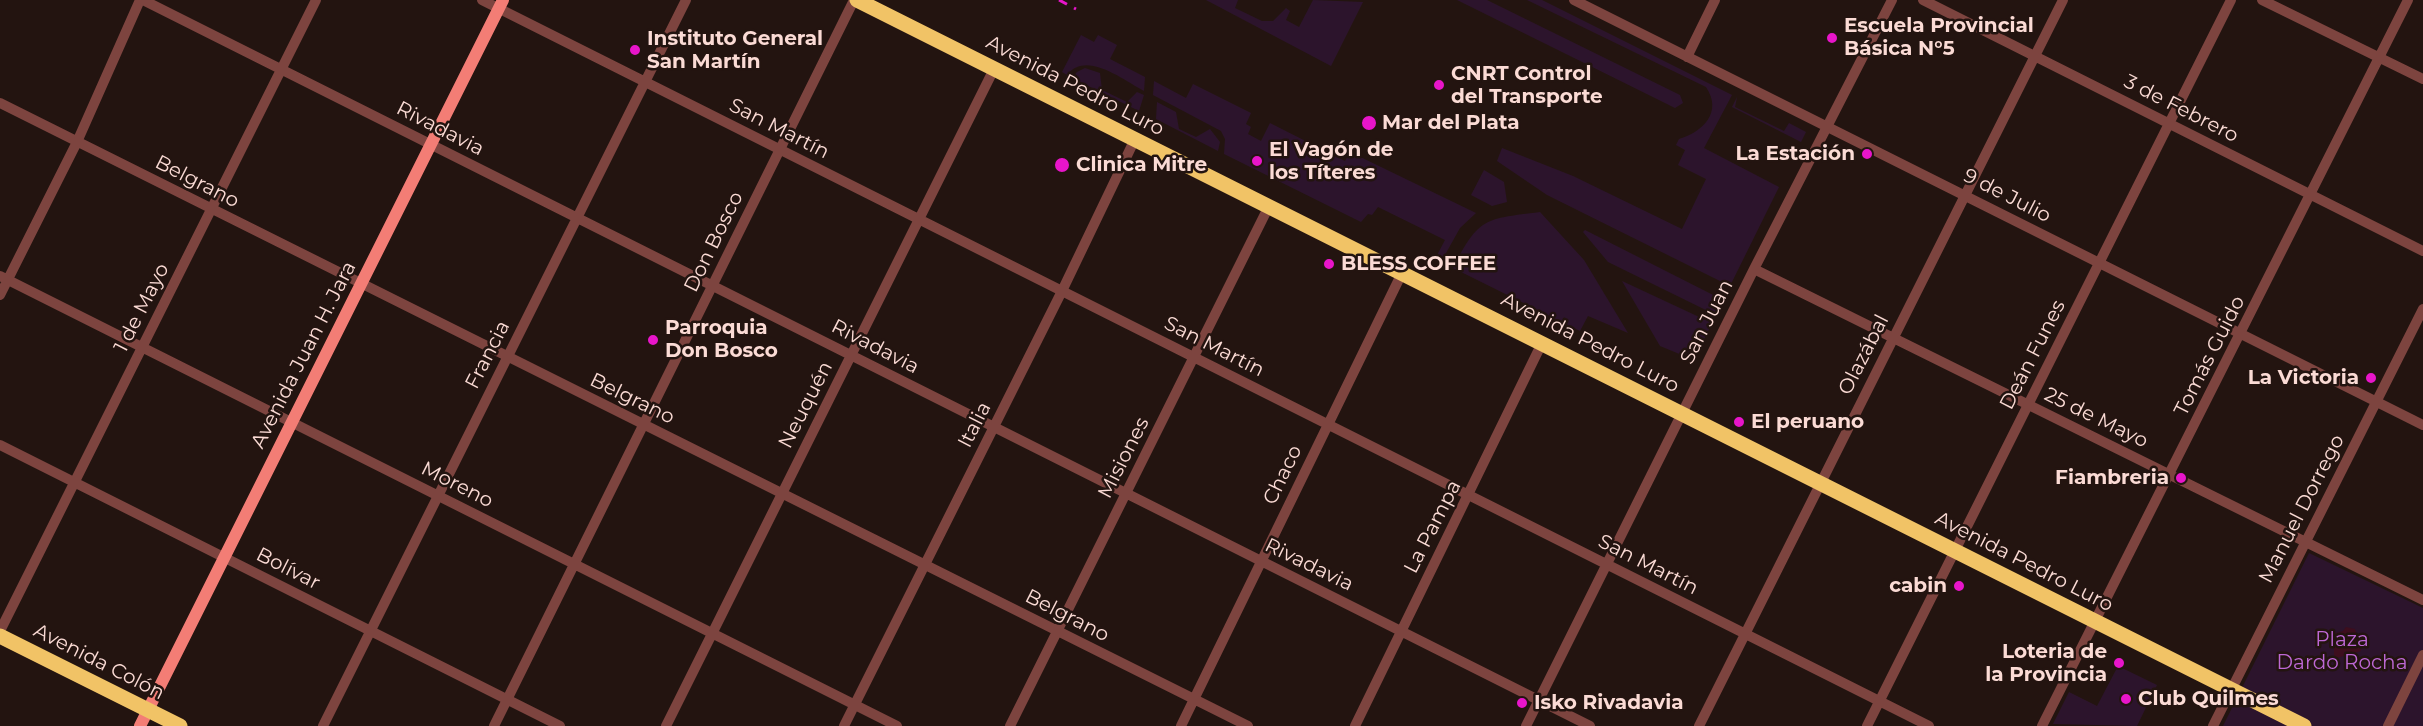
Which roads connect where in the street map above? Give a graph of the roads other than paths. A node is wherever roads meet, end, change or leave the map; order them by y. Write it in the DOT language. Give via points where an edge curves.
graph roads {
  1 [pos="142,0"];
  2 [pos="316,0"];
  3 [pos="482,0"];
  4 [pos="686,0"];
  5 [pos="856,0"];
  6 [pos="1574,0"];
  7 [pos="1714,0"];
  8 [pos="1892,0"];
  9 [pos="1923,0"];
  10 [pos="2063,0"];
  11 [pos="2231,0"];
  12 [pos="2262,0"];
  13 [pos="2408,0"];
  14 [pos="501,4"];
  15 [pos="2035,56"];
  16 [pos="1687,57"];
  17 [pos="2380,57"];
  18 [pos="282,68"];
  19 [pos="994,69"];
  20 [pos="2423,79"];
  21 [pos="645,82"];
  22 [pos="0,104"];
  23 [pos="2169,123"];
  24 [pos="1827,126"];
  25 [pos="1135,139"];
  26 [pos="77,142"];
  27 [pos="431,145"];
  28 [pos="780,149"];
  29 [pos="1965,195"];
  30 [pos="2311,195"];
  31 [pos="1269,206"];
  32 [pos="211,209"];
  33 [pos="577,218"];
  34 [pos="919,219"];
  35 [pos="2423,251"];
  36 [pos="2099,263"];
  37 [pos="1754,268"];
  38 [pos="1402,273"];
  39 [pos="4,278"];
  40 [pos="362,284"];
  41 [pos="712,286"];
  42 [pos="1062,291"];
  43 [pos="0,295"];
  44 [pos="2423,309"];
  45 [pos="2241,334"];
  46 [pos="1894,338"];
  47 [pos="1542,343"];
  48 [pos="142,347"];
  49 [pos="851,356"];
  50 [pos="508,357"];
  51 [pos="1194,357"];
  52 [pos="2376,401"];
  53 [pos="2028,405"];
  54 [pos="1682,413"];
  55 [pos="292,422"];
  56 [pos="644,424"];
  57 [pos="1328,424"];
  58 [pos="2423,425"];
  59 [pos="994,427"];
  60 [pos="0,445"];
  61 [pos="2170,475"];
  62 [pos="1820,482"];
  63 [pos="75,483"];
  64 [pos="1126,493"];
  65 [pos="782,494"];
  66 [pos="438,496"];
  67 [pos="1470,496"];
  68 [pos="2305,541"];
  69 [pos="1956,551"];
  70 [pos="224,558"];
  71 [pos="1262,561"];
  72 [pos="575,564"];
  73 [pos="1606,564"];
  74 [pos="925,565"];
  75 [pos="2423,600"];
  76 [pos="2094,620"];
  77 [pos="371,631"];
  78 [pos="1057,631"];
  79 [pos="1401,631"];
  80 [pos="0,633"];
  81 [pos="712,633"];
  82 [pos="1745,633"];
  83 [pos="2423,656"];
  84 [pos="2231,689"];
  85 [pos="1194,699"];
  86 [pos="507,700"];
  87 [pos="1539,700"];
  88 [pos="1880,701"];
  89 [pos="855,705"];
  90 [pos="148,710"];
  91 [pos="140,726"];
  92 [pos="180,726"];
  93 [pos="323,726"];
  94 [pos="494,726"];
  95 [pos="560,726"];
  96 [pos="666,726"];
  97 [pos="844,726"];
  98 [pos="897,726"];
  99 [pos="1010,726"];
  100 [pos="1181,726"];
  101 [pos="1248,726"];
  102 [pos="1354,726"];
  103 [pos="1526,726"];
  104 [pos="1590,726"];
  105 [pos="1699,726"];
  106 [pos="1867,726"];
  107 [pos="1929,726"];
  108 [pos="2042,726"];
  109 [pos="2213,726"];
  110 [pos="2304,726"];
  111 [pos="2388,726"];
  1 -- 18 [label="street, Rivadavia"];
  1 -- 26 [label="street"];
  2 -- 18 [label="street, 1 de Mayo"];
  3 -- 14 [label="street, San Martín"];
  4 -- 21 [label="street, Francia"];
  5 -- 19 [label="main road, Avenida Pedro Luro"];
  5 -- 28 [label="street, Don Bosco"];
  6 -- 16 [label="street, 9 de Julio"];
  7 -- 16 [label="street"];
  8 -- 24 [label="street, San Juan"];
  9 -- 15 [label="street, 3 de Febrero"];
  10 -- 15 [label="street, Olazábal"];
  11 -- 23 [label="street, Deán Funes"];
  12 -- 17 [label="street"];
  13 -- 17 [label="street, Tomás Guido"];
  14 -- 21 [label="street, San Martín"];
  14 -- 27 [label="main road, Avenida Juan H. Jara"];
  15 -- 23 [label="street, 3 de Febrero"];
  15 -- 29 [label="street, Olazábal"];
  16 -- 24 [label="street, 9 de Julio"];
  17 -- 20 [label="street"];
  17 -- 30 [label="street, Tomás Guido"];
  18 -- 27 [label="street, Rivadavia"];
  18 -- 32 [label="street, 1 de Mayo"];
  19 -- 25 [label="main road, Avenida Pedro Luro"];
  19 -- 34 [label="street, Neuquén"];
  21 -- 28 [label="street, San Martín"];
  21 -- 33 [label="street, Francia"];
  22 -- 26 [label="street, Belgrano"];
  23 -- 30 [label="street, 3 de Febrero"];
  23 -- 36 [label="street, Deán Funes"];
  24 -- 29 [label="street, 9 de Julio"];
  24 -- 37 [label="street, San Juan"];
  25 -- 31 [label="main road, Avenida Pedro Luro"];
  25 -- 42 [label="street, Italia"];
  26 -- 32 [label="street, Belgrano"];
  26 -- 39 [label="street"];
  27 -- 33 [label="street, Rivadavia"];
  27 -- 40 [label="main road, Avenida Juan H. Jara"];
  28 -- 34 [label="street, San Martín"];
  28 -- 41 [label="street, Don Bosco"];
  29 -- 36 [label="street, 9 de Julio"];
  29 -- 46 [label="street, Olazábal"];
  30 -- 35 [label="street, 3 de Febrero"];
  30 -- 45 [label="street, Tomás Guido"];
  31 -- 38 [label="main road, Avenida Pedro Luro"];
  31 -- 51 [label="street, Misiones"];
  32 -- 40 [label="street, Belgrano"];
  32 -- 48 [label="street, 1 de Mayo"];
  33 -- 41 [label="street, Rivadavia"];
  33 -- 50 [label="street, Francia"];
  34 -- 42 [label="street, San Martín"];
  34 -- 49 [label="street, Neuquén"];
  36 -- 45 [label="street, 9 de Julio"];
  36 -- 53 [label="street, Deán Funes"];
  37 -- 46 [label="street, 25 de Mayo"];
  37 -- 54 [label="street, San Juan"];
  38 -- 47 [label="main road, Avenida Pedro Luro"];
  38 -- 57 [label="street, Chaco"];
  39 -- 43 [label="street"];
  39 -- 48 [label="street, Moreno"];
  40 -- 50 [label="street, Belgrano"];
  40 -- 55 [label="main road, Avenida Juan H. Jara"];
  41 -- 49 [label="street, Rivadavia"];
  41 -- 56 [label="street, Don Bosco"];
  42 -- 51 [label="street, San Martín"];
  42 -- 59 [label="street, Italia"];
  44 -- 52 [label="street, Manuel Dorrego"];
  45 -- 52 [label="street, 9 de Julio"];
  45 -- 61 [label="street, Tomás Guido"];
  46 -- 53 [label="street, 25 de Mayo"];
  46 -- 62 [label="street, Olazábal"];
  47 -- 54 [label="main road, Avenida Pedro Luro"];
  47 -- 67 [label="street, La Pampa"];
  48 -- 55 [label="street, Moreno"];
  48 -- 63 [label="street, 1 de Mayo"];
  49 -- 59 [label="street, Rivadavia"];
  49 -- 65 [label="street, Neuquén"];
  50 -- 56 [label="street, Belgrano"];
  50 -- 66 [label="street, Francia"];
  51 -- 57 [label="street, San Martín"];
  51 -- 64 [label="street, Misiones"];
  52 -- 58 [label="street, 9 de Julio"];
  52 -- 68 [label="street, Manuel Dorrego"];
  53 -- 61 [label="street, 25 de Mayo"];
  53 -- 69 [label="street, Deán Funes"];
  54 -- 62 [label="main road, Avenida Pedro Luro"];
  54 -- 73 [label="street, San Juan"];
  55 -- 66 [label="street, Moreno"];
  55 -- 70 [label="main road, Avenida Juan H. Jara"];
  56 -- 65 [label="street, Belgrano"];
  56 -- 72 [label="street, Don Bosco"];
  57 -- 67 [label="street, San Martín"];
  57 -- 71 [label="street, Chaco"];
  59 -- 64 [label="street, Rivadavia"];
  59 -- 74 [label="street, Italia"];
  60 -- 63 [label="street, Bolívar"];
  61 -- 68 [label="street, 25 de Mayo"];
  61 -- 76 [label="street, Tomás Guido"];
  62 -- 69 [label="main road, Avenida Pedro Luro"];
  62 -- 82 [label="street, Olazábal"];
  63 -- 70 [label="street, Bolívar"];
  63 -- 80 [label="street, 1 de Mayo"];
  64 -- 71 [label="street, Rivadavia"];
  64 -- 78 [label="street, Misiones"];
  65 -- 74 [label="street, Belgrano"];
  65 -- 81 [label="street, Neuquén"];
  66 -- 72 [label="street, Moreno"];
  66 -- 77 [label="street, Francia"];
  67 -- 73 [label="street, San Martín"];
  67 -- 79 [label="street, La Pampa"];
  68 -- 75 [label="street, 25 de Mayo"];
  68 -- 84 [label="street, Manuel Dorrego"];
  69 -- 76 [label="main road, Avenida Pedro Luro"];
  69 -- 88 [label="street, Deán Funes"];
  70 -- 77 [label="street, Bolívar"];
  70 -- 90 [label="main road, Avenida Juan H. Jara"];
  71 -- 79 [label="street, Rivadavia"];
  71 -- 85 [label="street, Chaco"];
  72 -- 81 [label="street, Moreno"];
  72 -- 86 [label="street, Don Bosco"];
  73 -- 82 [label="street, San Martín"];
  73 -- 87 [label="street, San Juan"];
  74 -- 78 [label="street, Belgrano"];
  74 -- 89 [label="street, Italia"];
  76 -- 84 [label="main road, Avenida Pedro Luro"];
  76 -- 108 [label="street, Tomás Guido"];
  77 -- 86 [label="street, Bolívar"];
  77 -- 93 [label="street, Francia"];
  78 -- 85 [label="street, Belgrano"];
  78 -- 99 [label="street, Misiones"];
  79 -- 87 [label="street, Rivadavia"];
  79 -- 102 [label="street, La Pampa"];
  80 -- 90 [label="main road, Avenida Colón"];
  81 -- 89 [label="street, Moreno"];
  81 -- 96 [label="street, Neuquén"];
  82 -- 88 [label="street, San Martín"];
  82 -- 105 [label="street, Olazábal"];
  83 -- 111 [label="street"];
  84 -- 109 [label="street, Manuel Dorrego"];
  84 -- 110 [label="main road, Avenida Pedro Luro"];
  85 -- 100 [label="street, Chaco"];
  85 -- 101 [label="street, Belgrano"];
  86 -- 94 [label="street, Don Bosco"];
  86 -- 95 [label="street, Bolívar"];
  87 -- 103 [label="street, San Juan"];
  87 -- 104 [label="street, Rivadavia"];
  88 -- 106 [label="street, Deán Funes"];
  88 -- 107 [label="street, San Martín"];
  89 -- 97 [label="street, Italia"];
  89 -- 98 [label="street, Moreno"];
  90 -- 91 [label="main road, Avenida Juan H. Jara"];
  90 -- 92 [label="main road, Avenida Colón"];
}
